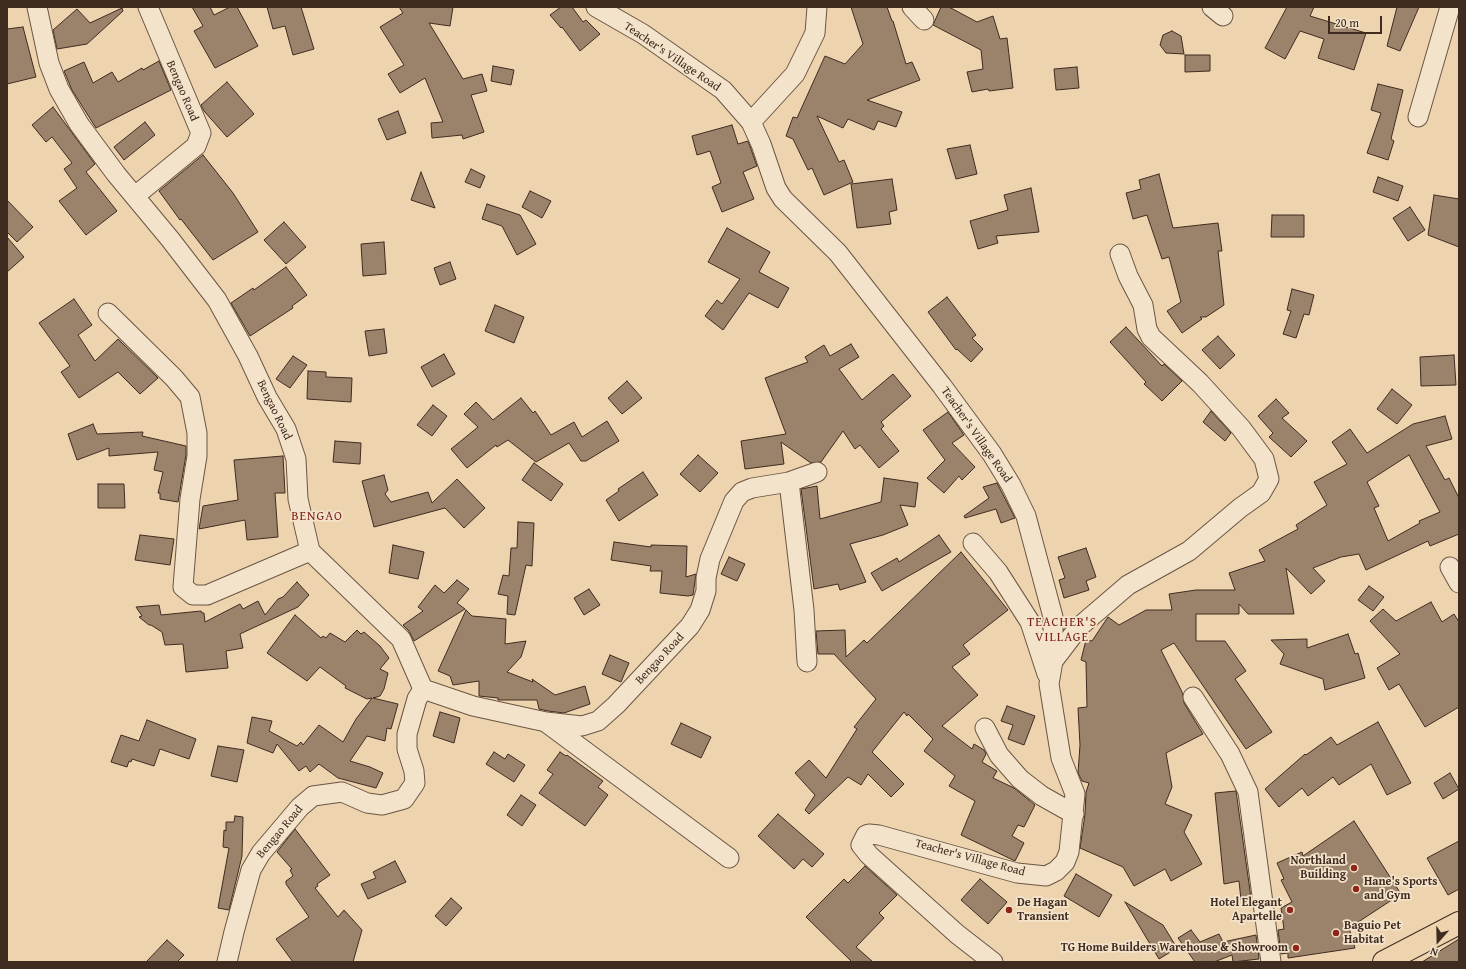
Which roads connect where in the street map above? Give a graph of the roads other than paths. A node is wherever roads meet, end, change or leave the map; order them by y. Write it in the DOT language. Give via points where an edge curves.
graph roads {
  1 [pos="37,7"];
  2 [pos="148,7"];
  3 [pos="596,7"];
  4 [pos="817,7"];
  5 [pos="1450,7"];
  6 [pos="1418,116"];
  7 [pos="751,122"];
  8 [pos="135,196"];
  9 [pos="1120,254"];
  10 [pos="108,313"];
  11 [pos="817,472"];
  12 [pos="789,482"];
  13 [pos="973,543"];
  14 [pos="310,551"];
  15 [pos="1450,567"];
  16 [pos="1459,583"];
  17 [pos="1053,661"];
  18 [pos="807,662"];
  19 [pos="1049,684"];
  20 [pos="423,688"];
  21 [pos="1193,697"];
  22 [pos="546,722"];
  23 [pos="985,728"];
  24 [pos="1074,814"];
  25 [pos="730,858"];
  26 [pos="1459,924"];
  27 [pos="227,962"];
  28 [pos="993,962"];
  29 [pos="1271,962"];
  30 [pos="1384,962"];
  1 -- 8 [label="street, Bengao Road" via="49,63 59,89 79,124"];
  2 -- 8 [label="street, Bengao Road" via="201,133 196,146"];
  3 -- 7 [label="street, Teacher's Village Road" via="643,34 723,90"];
  4 -- 7 [label="street" via="815,33 795,74"];
  5 -- 6 [label="street"];
  7 -- 17 [label="street, Teacher's Village Road" via="776,188 783,199 838,253 969,421 1011,485 1026,516 1053,617"];
  8 -- 14 [label="street, Bengao Road" via="217,300 286,429 296,459 298,499"];
  9 -- 17 [label="street" via="1143,305 1151,337 1200,383 1241,428 1264,459 1269,479 1261,493 1189,551 1128,585 1080,627"];
  10 -- 14 [label="street" via="190,397 197,433 197,456 190,499 183,587 193,595 207,595"];
  11 -- 12 [label="street, Bengao Road"];
  12 -- 18 [label="street" via="804,610"];
  12 -- 22 [label="street, Bengao Road" via="752,488 742,492 734,501 710,560 706,591 700,610 690,626 616,705 598,721 582,726"];
  13 -- 19 [label="street" via="998,572 1030,622"];
  14 -- 20 [label="street" via="401,638"];
  15 -- 16 [label="street"];
  17 -- 19 [label="street, Teacher's Village Road"];
  19 -- 24 [label="street, Teacher's Village Road" via="1061,758 1075,794"];
  20 -- 22 [label="street, Bengao Road" via="473,706"];
  20 -- 27 [label="street, Bengao Road" via="417,699 407,734 407,749 415,783 404,799 382,805 366,802 342,792 313,796 300,807 261,853 251,870"];
  21 -- 29 [label="street" via="1230,754 1248,792"];
  22 -- 25 [label="street"];
  23 -- 24 [label="street" via="999,755 1020,779 1042,796"];
  24 -- 28 [label="street, Teacher's Village Road" via="1067,857 1056,871 1046,876 1017,873 879,835 869,834 862,839 861,845 869,855 957,934"];
  26 -- 30 [label="main road"];
}
